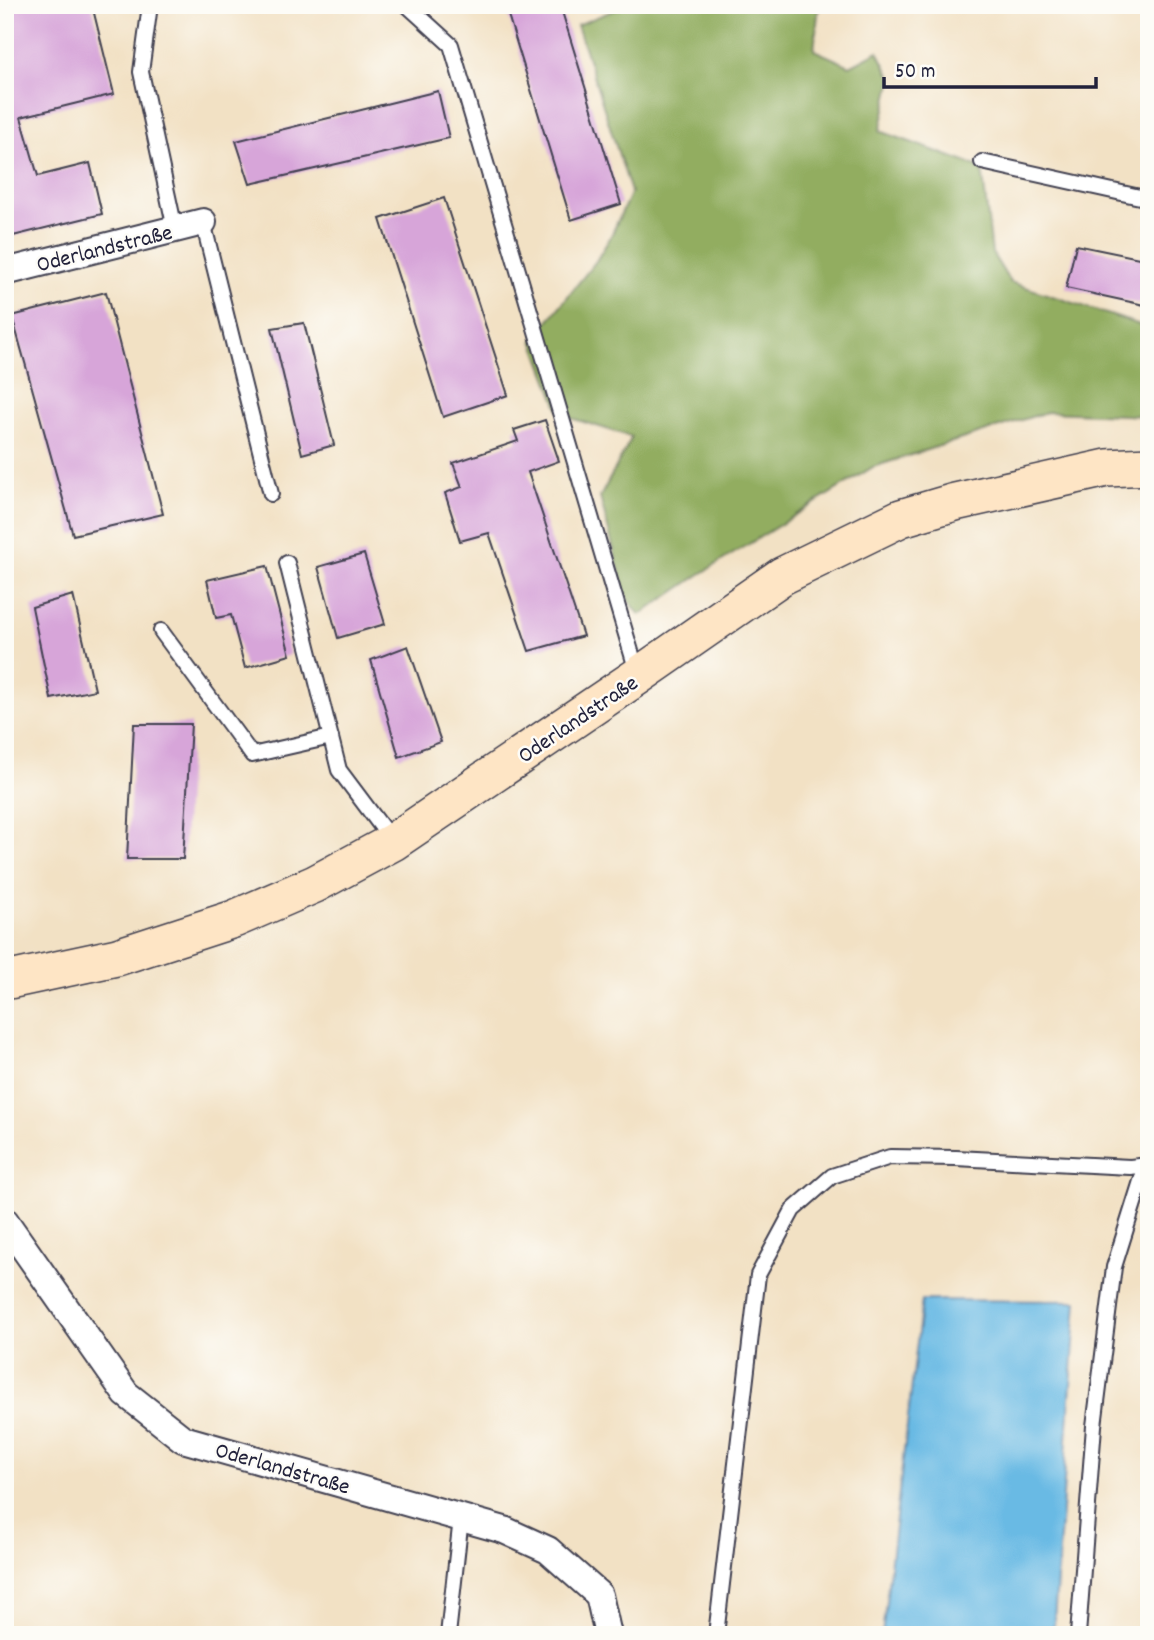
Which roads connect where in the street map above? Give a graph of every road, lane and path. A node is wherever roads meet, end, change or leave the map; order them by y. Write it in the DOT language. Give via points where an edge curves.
graph roads {
  1 [pos="150,5"];
  2 [pos="407,5"];
  3 [pos="982,162"];
  4 [pos="1149,199"];
  5 [pos="203,222"];
  6 [pos="176,229"];
  7 [pos="5,272"];
  8 [pos="1149,466"];
  9 [pos="271,494"];
  10 [pos="287,563"];
  11 [pos="161,631"];
  12 [pos="638,676"];
  13 [pos="331,737"];
  14 [pos="393,842"];
  15 [pos="5,981"];
  16 [pos="1147,1165"];
  17 [pos="5,1221"];
  18 [pos="461,1518"];
  19 [pos="449,1635"];
  20 [pos="608,1635"];
  21 [pos="716,1635"];
  22 [pos="1078,1635"];
  1 -- 6 [label="lane" via="141,72"];
  2 -- 12 [label="lane" via="451,45"];
  3 -- 4 [label="lane"];
  5 -- 6 [label="street, Oderlandstraße"];
  5 -- 9 [label="lane"];
  6 -- 7 [label="street, Oderlandstraße"];
  8 -- 12 [label="street, Oderlandstraße" via="1107,468 901,517 782,576"];
  10 -- 13 [label="lane"];
  11 -- 13 [label="lane" via="252,755"];
  12 -- 14 [label="street, Oderlandstraße"];
  13 -- 14 [label="lane" via="339,770"];
  14 -- 15 [label="street, Oderlandstraße" via="315,884 234,919 117,957"];
  16 -- 21 [label="lane" via="890,1157 832,1176 793,1210 758,1275"];
  16 -- 22 [label="lane" via="1114,1267 1094,1426"];
  17 -- 18 [label="street, Oderlandstraße" via="126,1394 183,1439"];
  18 -- 19 [label="lane"];
  18 -- 20 [label="street, Oderlandstraße" via="548,1550 598,1595"];
}
